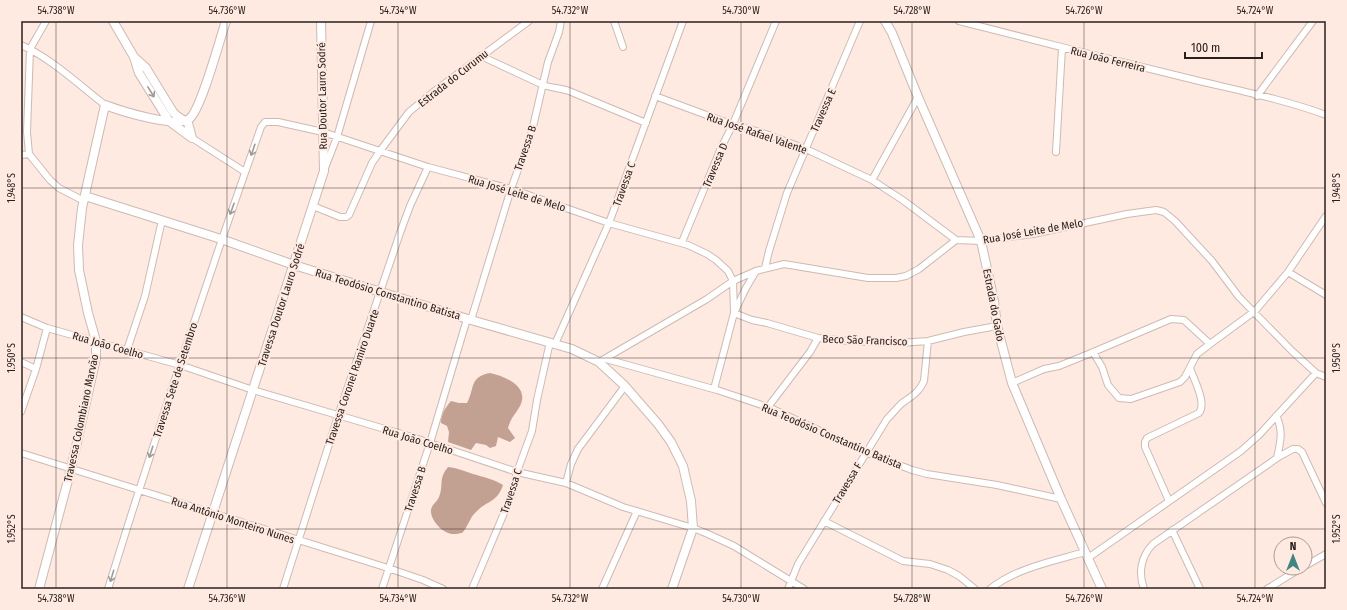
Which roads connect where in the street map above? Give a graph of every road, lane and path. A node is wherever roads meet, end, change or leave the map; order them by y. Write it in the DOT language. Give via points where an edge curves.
graph roads {
  1 [pos="46,21"];
  2 [pos="113,21"];
  3 [pos="226,21"];
  4 [pos="321,21"];
  5 [pos="371,21"];
  6 [pos="529,21"];
  7 [pos="561,21"];
  8 [pos="614,21"];
  9 [pos="683,21"];
  10 [pos="776,21"];
  11 [pos="860,21"];
  12 [pos="885,21"];
  13 [pos="959,21"];
  14 [pos="1313,21"];
  15 [pos="21,45"];
  16 [pos="623,47"];
  17 [pos="1062,48"];
  18 [pos="30,49"];
  19 [pos="481,56"];
  20 [pos="134,58"];
  21 [pos="543,85"];
  22 [pos="655,96"];
  23 [pos="1257,96"];
  24 [pos="918,97"];
  25 [pos="105,105"];
  26 [pos="1326,115"];
  27 [pos="186,120"];
  28 [pos="169,121"];
  29 [pos="646,123"];
  30 [pos="733,124"];
  31 [pos="261,127"];
  32 [pos="323,132"];
  33 [pos="337,137"];
  34 [pos="192,138"];
  35 [pos="806,148"];
  36 [pos="380,151"];
  37 [pos="1056,152"];
  38 [pos="29,154"];
  39 [pos="21,155"];
  40 [pos="428,167"];
  41 [pos="324,171"];
  42 [pos="245,172"];
  43 [pos="872,180"];
  44 [pos="511,189"];
  45 [pos="85,198"];
  46 [pos="313,206"];
  47 [pos="1326,216"];
  48 [pos="162,220"];
  49 [pos="609,223"];
  50 [pos="221,239"];
  51 [pos="956,240"];
  52 [pos="980,241"];
  53 [pos="682,242"];
  54 [pos="294,265"];
  55 [pos="765,268"];
  56 [pos="756,271"];
  57 [pos="1288,272"];
  58 [pos="733,282"];
  59 [pos="380,292"];
  60 [pos="1326,295"];
  61 [pos="1254,311"];
  62 [pos="734,313"];
  63 [pos="21,317"];
  64 [pos="469,320"];
  65 [pos="997,326"];
  66 [pos="47,328"];
  67 [pos="818,338"];
  68 [pos="96,341"];
  69 [pos="928,341"];
  70 [pos="552,343"];
  71 [pos="1210,344"];
  72 [pos="127,350"];
  73 [pos="1093,352"];
  74 [pos="603,360"];
  75 [pos="21,362"];
  76 [pos="180,365"];
  77 [pos="1190,368"];
  78 [pos="36,369"];
  79 [pos="1316,373"];
  80 [pos="1326,377"];
  81 [pos="1012,383"];
  82 [pos="625,386"];
  83 [pos="714,389"];
  84 [pos="253,390"];
  85 [pos="768,407"];
  86 [pos="21,412"];
  87 [pos="338,416"];
  88 [pos="1276,416"];
  89 [pos="430,443"];
  90 [pos="866,452"];
  91 [pos="21,453"];
  92 [pos="1277,458"];
  93 [pos="71,469"];
  94 [pos="517,472"];
  95 [pos="566,483"];
  96 [pos="139,490"];
  97 [pos="1061,499"];
  98 [pos="1169,501"];
  99 [pos="1326,503"];
  100 [pos="637,511"];
  101 [pos="213,513"];
  102 [pos="824,521"];
  103 [pos="693,528"];
  104 [pos="1172,530"];
  105 [pos="298,540"];
  106 [pos="1326,554"];
  107 [pos="1086,555"];
  108 [pos="1313,561"];
  109 [pos="388,568"];
  110 [pos="1289,576"];
  111 [pos="791,581"];
  112 [pos="39,589"];
  113 [pos="108,589"];
  114 [pos="188,589"];
  115 [pos="283,589"];
  116 [pos="382,589"];
  117 [pos="443,589"];
  118 [pos="472,589"];
  119 [pos="602,589"];
  120 [pos="672,589"];
  121 [pos="788,589"];
  122 [pos="804,589"];
  123 [pos="975,589"];
  124 [pos="990,589"];
  125 [pos="1102,589"];
  126 [pos="1144,589"];
  127 [pos="1200,589"];
  128 [pos="1267,589"];
  1 -- 18 [label="street"];
  2 -- 20 [label="street"];
  3 -- 27 [label="street" via="197,108"];
  4 -- 32 [label="street, Rua Doutor Lauro Sodré"];
  5 -- 33 [label="street, Travessa Doutor Lauro Sodré"];
  6 -- 19 [label="street, Estrada do Curumu"];
  7 -- 21 [label="street, Travessa B"];
  8 -- 16 [label="street"];
  9 -- 22 [label="street, Travessa C"];
  10 -- 30 [label="street, Travessa D"];
  11 -- 35 [label="street, Travessa E"];
  12 -- 24 [label="street, Estrada do Gado"];
  13 -- 17 [label="street, Rua João Ferreira"];
  14 -- 23 [label="street"];
  15 -- 18 [label="street"];
  17 -- 23 [label="street, Rua João Ferreira"];
  17 -- 37 [label="street"];
  18 -- 25 [label="street"];
  18 -- 38 [label="street" via="27,132"];
  19 -- 21 [label="street"];
  19 -- 36 [label="street, Estrada do Curumu" via="409,112"];
  20 -- 27 [label="street" via="146,68 173,112"];
  20 -- 28 [label="street, one-way" via="138,73"];
  21 -- 29 [label="street" via="569,91"];
  21 -- 44 [label="street, Travessa B" via="532,131"];
  22 -- 29 [label="street, Travessa C"];
  22 -- 30 [label="street, Rua José Rafael Valente"];
  23 -- 26 [label="street, Rua João Ferreira"];
  24 -- 43 [label="street"];
  24 -- 52 [label="street, Estrada do Gado"];
  25 -- 28 [label="street"];
  25 -- 45 [label="street, Travessa Colombiano Marvão"];
  27 -- 28 [label="street"];
  27 -- 34 [label="street"];
  28 -- 34 [label="street"];
  29 -- 49 [label="street, Travessa C"];
  30 -- 35 [label="street, Rua José Rafael Valente"];
  30 -- 53 [label="street, Travessa D"];
  31 -- 32 [label="street, Rua José Leite de Melo" via="264,122 269,121"];
  31 -- 42 [label="street, Travessa Sete de Setembro, one-way"];
  32 -- 33 [label="street, Rua José Leite de Melo"];
  32 -- 41 [label="street, Rua Doutor Lauro Sodré"];
  33 -- 36 [label="street, Rua José Leite de Melo"];
  33 -- 41 [label="street, Travessa Doutor Lauro Sodré"];
  34 -- 42 [label="street"];
  35 -- 43 [label="street, Rua José Rafael Valente"];
  35 -- 55 [label="street, Travessa E" via="787,192"];
  36 -- 40 [label="street, Rua José Leite de Melo"];
  36 -- 46 [label="street, Estrada do Curumu" via="349,215 340,217"];
  38 -- 39 [label="street"];
  38 -- 45 [label="street, Rua Teodósio Constantino Batista" via="59,188"];
  40 -- 44 [label="street, Rua José Leite de Melo"];
  40 -- 59 [label="street, Travessa Coronel Ramiro Duarte" via="410,206"];
  41 -- 46 [label="street, Travessa Doutor Lauro Sodré"];
  42 -- 50 [label="street, Travessa Sete de Setembro, one-way"];
  43 -- 51 [label="street, Rua José Rafael Valente"];
  44 -- 49 [label="street, Rua José Leite de Melo"];
  44 -- 64 [label="street, Travessa B"];
  45 -- 48 [label="street, Rua Teodósio Constantino Batista"];
  45 -- 68 [label="street, Travessa Colombiano Marvão" via="80,225 79,270"];
  46 -- 54 [label="street, Travessa Doutor Lauro Sodré"];
  47 -- 57 [label="street"];
  48 -- 50 [label="street, Rua Teodósio Constantino Batista"];
  48 -- 72 [label="street" via="145,296"];
  49 -- 53 [label="street, Rua José Leite de Melo"];
  49 -- 70 [label="street, Travessa C"];
  50 -- 54 [label="street, Rua Teodósio Constantino Batista"];
  50 -- 76 [label="street, Travessa Sete de Setembro"];
  51 -- 52 [label="street, Rua José Leite de Melo"];
  51 -- 55 [label="street" via="919,269 896,278 868,278 784,264"];
  52 -- 61 [label="street, Rua José Leite de Melo" via="1033,234 1143,211 1164,212 1212,261 1239,297"];
  52 -- 65 [label="street, Estrada do Gado"];
  53 -- 58 [label="street, Rua José Leite de Melo" via="716,260 728,271"];
  54 -- 59 [label="street, Rua Teodósio Constantino Batista"];
  54 -- 84 [label="street, Travessa Doutor Lauro Sodré"];
  55 -- 56 [label="street"];
  56 -- 58 [label="street"];
  56 -- 62 [label="street"];
  57 -- 60 [label="street"];
  57 -- 61 [label="street"];
  58 -- 62 [label="street"];
  58 -- 74 [label="street"];
  59 -- 64 [label="street, Rua Teodósio Constantino Batista"];
  59 -- 87 [label="street, Travessa Coronel Ramiro Duarte"];
  61 -- 71 [label="street"];
  61 -- 79 [label="street, Rua José Leite de Melo"];
  62 -- 67 [label="street, Beco São Francisco"];
  62 -- 83 [label="street"];
  63 -- 66 [label="street, Rua João Coelho"];
  64 -- 70 [label="street, Rua Teodósio Constantino Batista"];
  64 -- 89 [label="street, Travessa B"];
  65 -- 69 [label="street, Beco São Francisco"];
  65 -- 81 [label="street, Estrada do Gado"];
  66 -- 68 [label="street, Rua João Coelho"];
  66 -- 78 [label="street"];
  67 -- 69 [label="street, Beco São Francisco" via="883,343"];
  67 -- 85 [label="street"];
  68 -- 72 [label="street, Rua João Coelho"];
  68 -- 93 [label="street, Travessa Colombiano Marvão" via="96,358"];
  69 -- 90 [label="street, Travessa F" via="922,387 887,419"];
  70 -- 74 [label="street, Rua Teodósio Constantino Batista"];
  70 -- 94 [label="street, Travessa C" via="532,431"];
  71 -- 73 [label="street" via="1188,323 1177,319 1164,321"];
  71 -- 77 [label="street" via="1197,354"];
  72 -- 76 [label="street, Rua João Coelho"];
  73 -- 77 [label="street" via="1108,385 1122,399 1131,399 1180,382"];
  73 -- 81 [label="street"];
  74 -- 82 [label="street"];
  74 -- 83 [label="street, Rua Teodósio Constantino Batista"];
  75 -- 78 [label="street"];
  76 -- 84 [label="street, Rua João Coelho"];
  76 -- 96 [label="street, Travessa Sete de Setembro, one-way"];
  77 -- 98 [label="street" via="1202,400 1201,410 1147,438 1144,443"];
  78 -- 86 [label="street"];
  79 -- 80 [label="street"];
  79 -- 88 [label="street"];
  81 -- 97 [label="street, Estrada do Gado"];
  82 -- 95 [label="street" via="578,449"];
  82 -- 103 [label="street" via="658,424 683,466 691,501"];
  83 -- 85 [label="street, Rua Teodósio Constantino Batista"];
  84 -- 87 [label="street, Rua João Coelho"];
  84 -- 101 [label="street, Travessa Doutor Lauro Sodré"];
  85 -- 90 [label="street, Rua Teodósio Constantino Batista"];
  87 -- 89 [label="street, Rua João Coelho"];
  87 -- 105 [label="street, Travessa Coronel Ramiro Duarte"];
  88 -- 92 [label="street" via="1281,435"];
  88 -- 98 [label="street" via="1241,451"];
  89 -- 94 [label="street, Rua João Coelho"];
  89 -- 109 [label="street, Travessa B"];
  90 -- 97 [label="street, Rua Teodósio Constantino Batista" via="927,474"];
  90 -- 102 [label="street, Travessa F"];
  91 -- 93 [label="street, Rua Antônio Monteiro Nunes"];
  92 -- 99 [label="street" via="1293,449 1300,450"];
  92 -- 104 [label="street"];
  93 -- 96 [label="street, Rua Antônio Monteiro Nunes"];
  93 -- 112 [label="street, Travessa Colombiano Marvão"];
  94 -- 95 [label="street, Rua João Coelho"];
  94 -- 118 [label="street, Travessa C" via="508,506"];
  95 -- 100 [label="street, Rua João Coelho"];
  96 -- 101 [label="street, Rua Antônio Monteiro Nunes"];
  96 -- 113 [label="street, Travessa Sete de Setembro, one-way"];
  97 -- 107 [label="street, Estrada do Gado"];
  98 -- 107 [label="street"];
  100 -- 103 [label="street, Rua João Coelho"];
  100 -- 119 [label="street"];
  101 -- 105 [label="street, Rua Antônio Monteiro Nunes"];
  101 -- 114 [label="street, Travessa Doutor Lauro Sodré"];
  102 -- 111 [label="street, Travessa F" via="798,564"];
  102 -- 123 [label="street" via="903,561 930,564 948,570"];
  103 -- 111 [label="street, Rua João Coelho" via="734,546"];
  103 -- 120 [label="street"];
  104 -- 126 [label="street" via="1153,544 1145,554 1141,574"];
  104 -- 127 [label="street"];
  105 -- 109 [label="street, Rua Antônio Monteiro Nunes"];
  105 -- 115 [label="street, Travessa Coronel Ramiro Duarte"];
  106 -- 108 [label="street"];
  107 -- 124 [label="street" via="1017,573"];
  107 -- 125 [label="street, Estrada do Gado"];
  109 -- 116 [label="street, Travessa B"];
  109 -- 117 [label="street, Rua Antônio Monteiro Nunes"];
  110 -- 128 [label="street"];
  111 -- 121 [label="street, Travessa F"];
  111 -- 122 [label="street, Rua João Coelho"];
}
